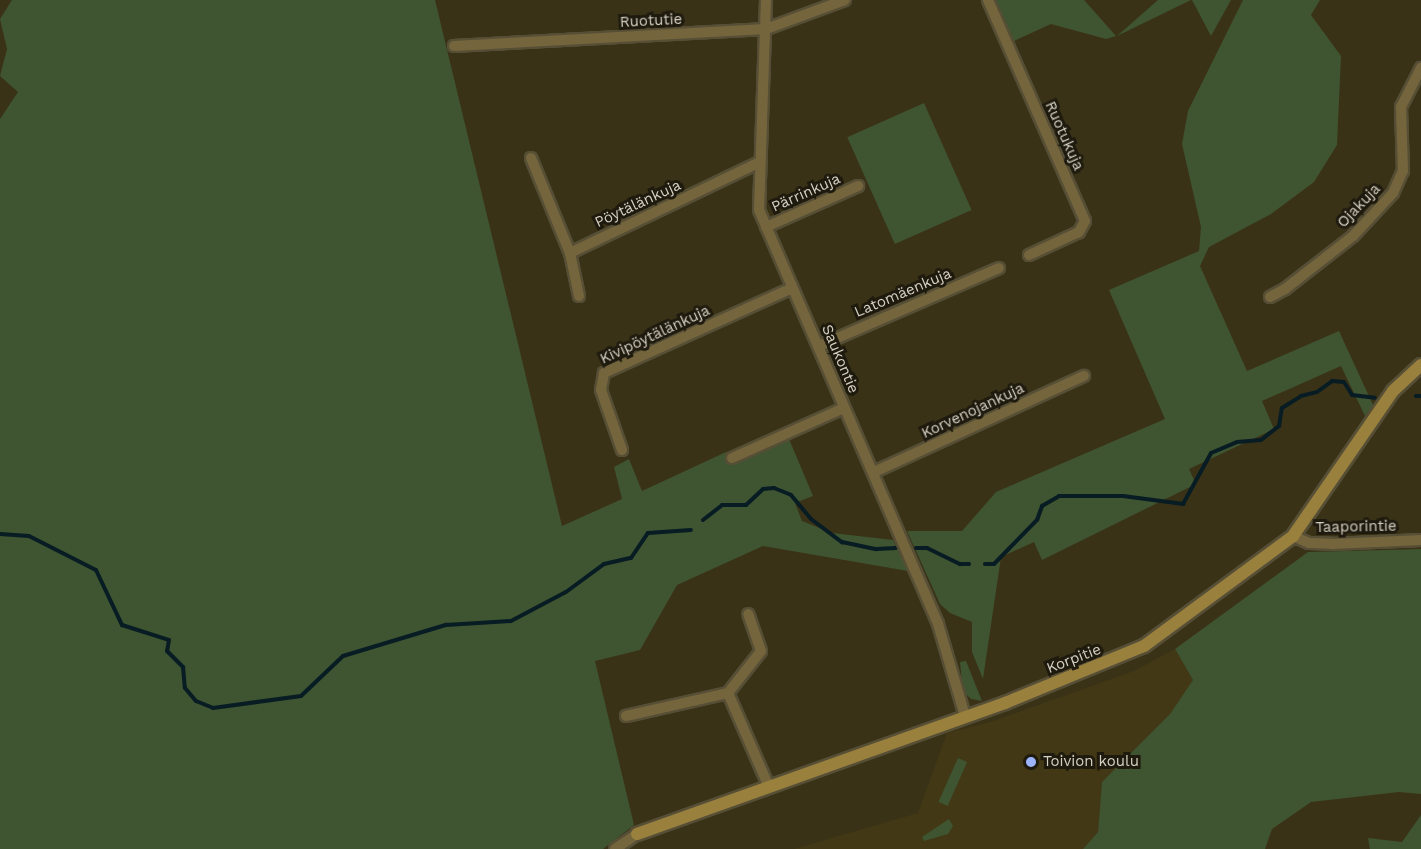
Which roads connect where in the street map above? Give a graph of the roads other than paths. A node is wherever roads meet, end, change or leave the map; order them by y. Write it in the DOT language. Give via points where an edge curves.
graph roads {
  1 [pos="766,0"];
  2 [pos="845,0"];
  3 [pos="988,0"];
  4 [pos="766,29"];
  5 [pos="454,46"];
  6 [pos="1421,68"];
  7 [pos="531,158"];
  8 [pos="759,164"];
  9 [pos="858,186"];
  10 [pos="766,227"];
  11 [pos="570,253"];
  12 [pos="1029,255"];
  13 [pos="999,268"];
  14 [pos="792,288"];
  15 [pos="579,296"];
  16 [pos="1269,297"];
  17 [pos="819,346"];
  18 [pos="1421,365"];
  19 [pos="1084,376"];
  20 [pos="844,408"];
  21 [pos="622,450"];
  22 [pos="732,458"];
  23 [pos="874,472"];
  24 [pos="1293,536"];
  25 [pos="1421,540"];
  26 [pos="748,614"];
  27 [pos="728,693"];
  28 [pos="626,716"];
  29 [pos="965,716"];
  30 [pos="769,787"];
  31 [pos="637,834"];
  32 [pos="615,849"];
  1 -- 4 [label="street, Saukontie"];
  2 -- 4 [label="street, Ruotutie"];
  3 -- 12 [label="street, Ruotukuja" via="1085,220 1079,232"];
  4 -- 5 [label="street, Ruotutie"];
  4 -- 8 [label="street, Saukontie"];
  6 -- 16 [label="street, Ojakuja" via="1403,98 1403,171 1393,193 1353,236 1285,290"];
  7 -- 11 [label="street"];
  8 -- 10 [label="street, Saukontie" via="759,210"];
  8 -- 11 [label="street, Pöytälänkuja"];
  9 -- 10 [label="street, Pärrinkuja"];
  10 -- 14 [label="street, Saukontie"];
  11 -- 15 [label="street"];
  13 -- 17 [label="street, Latomäenkuja"];
  14 -- 17 [label="street, Saukontie"];
  14 -- 21 [label="street, Kivipöytälänkuja" via="604,373 601,390"];
  17 -- 20 [label="street, Saukontie"];
  18 -- 24 [label="street, Korpitie" via="1392,391"];
  19 -- 23 [label="street, Korvenojankuja"];
  20 -- 22 [label="street"];
  20 -- 23 [label="street, Saukontie"];
  23 -- 29 [label="street, Saukontie" via="938,624"];
  24 -- 25 [label="street, Taaporintie" via="1309,543 1332,544"];
  24 -- 29 [label="street, Korpitie" via="1144,646"];
  26 -- 27 [label="street" via="761,651"];
  27 -- 28 [label="street"];
  27 -- 30 [label="street"];
  29 -- 30 [label="street, Korpitie"];
  30 -- 31 [label="street, Korpitie"];
  31 -- 32 [label="street"];
}
